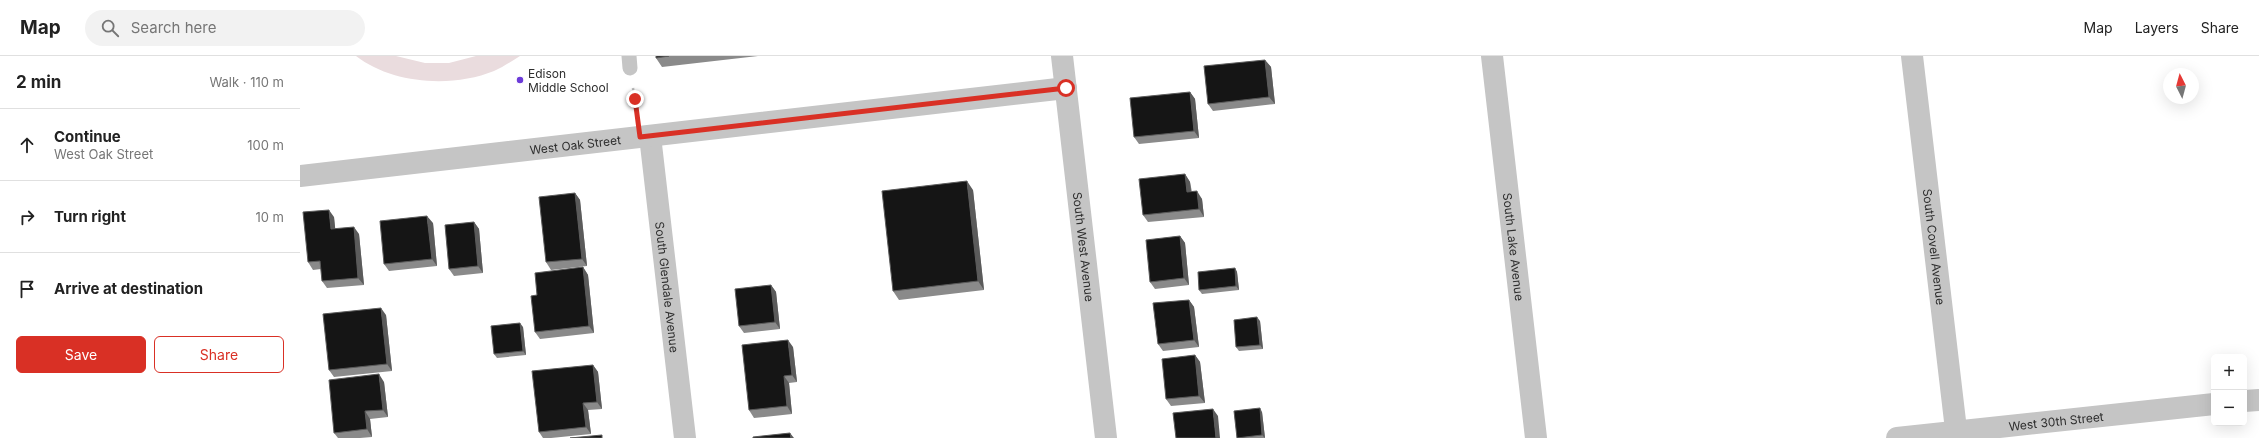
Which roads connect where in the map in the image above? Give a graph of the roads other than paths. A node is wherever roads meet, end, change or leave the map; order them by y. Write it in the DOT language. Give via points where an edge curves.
graph roads {
  1 [pos="1062,56"];
  2 [pos="1492,56"];
  3 [pos="1912,56"];
  4 [pos="1066,88"];
  5 [pos="645,136"];
  6 [pos="300,176"];
  7 [pos="2259,400"];
  8 [pos="2247,401"];
  9 [pos="2211,404"];
  10 [pos="1957,435"];
  11 [pos="684,438"];
  12 [pos="1106,438"];
  13 [pos="1536,438"];
  14 [pos="1898,438"];
  1 -- 4 [label="street, South West Avenue"];
  2 -- 13 [label="street, South Lake Avenue"];
  3 -- 10 [label="street, South Covell Avenue"];
  4 -- 5 [label="street, West Oak Street"];
  4 -- 12 [label="street, South West Avenue"];
  5 -- 6 [label="street, West Oak Street"];
  5 -- 11 [label="street, South Glendale Avenue"];
  7 -- 8 [label="street"];
  9 -- 10 [label="street, West 30th Street"];
  10 -- 14 [label="street, West 30th Street"];
}
